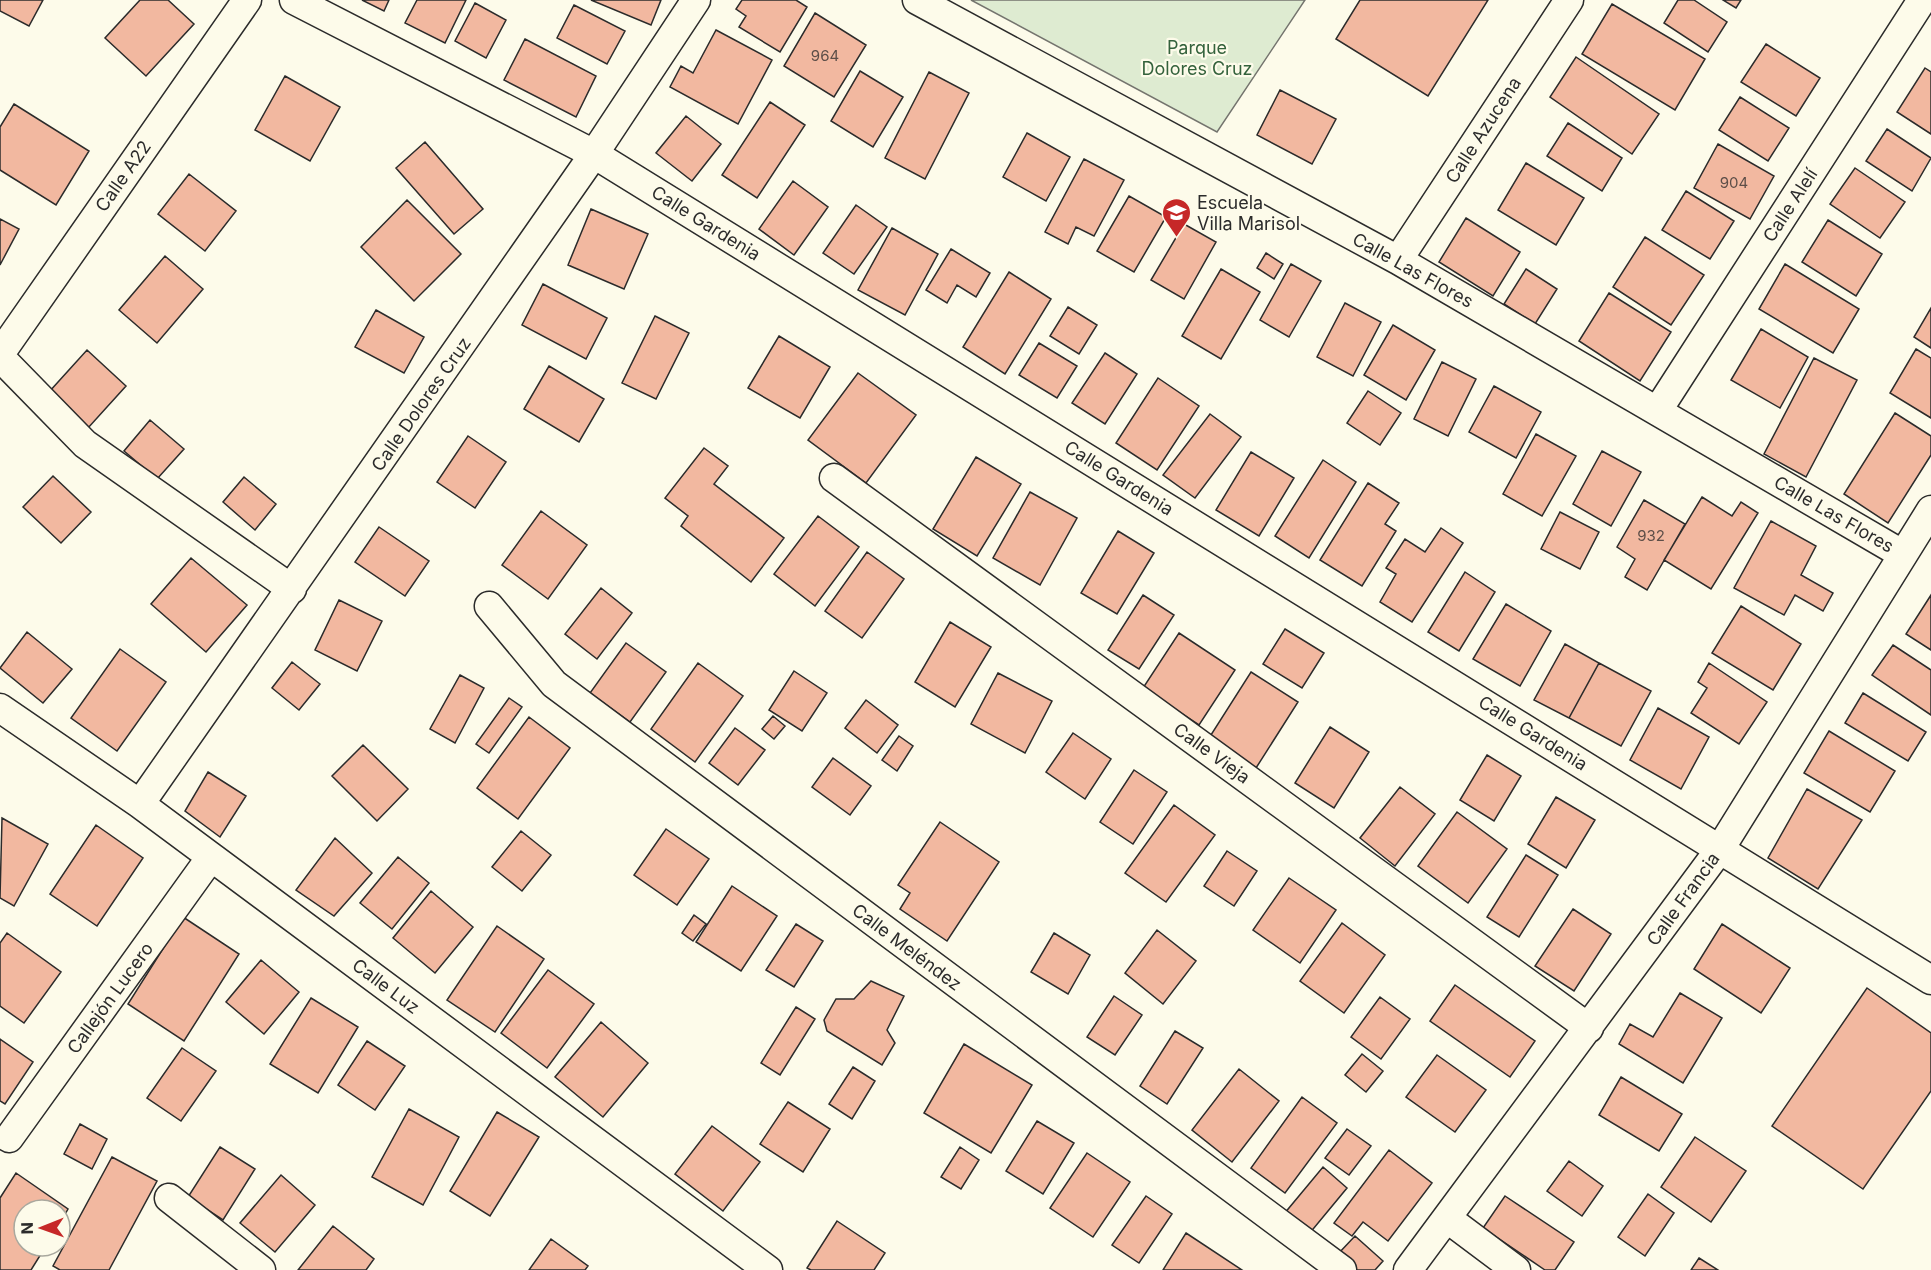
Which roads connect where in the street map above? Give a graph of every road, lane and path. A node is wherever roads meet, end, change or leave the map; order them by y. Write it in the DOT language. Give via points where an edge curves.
graph roads {
  1 [pos="247,0"];
  2 [pos="294,0"];
  3 [pos="696,0"];
  4 [pos="917,0"];
  5 [pos="1569,0"];
  6 [pos="1922,0"];
  7 [pos="594,154"];
  8 [pos="1398,260"];
  9 [pos="0,355"];
  10 [pos="1658,410"];
  11 [pos="834,478"];
  12 [pos="1931,510"];
  13 [pos="1902,554"];
  14 [pos="292,589"];
  15 [pos="489,606"];
  16 [pos="0,708"];
  17 [pos="140,804"];
  18 [pos="1720,849"];
  19 [pos="211,857"];
  20 [pos="1931,980"];
  21 [pos="1589,1028"];
  22 [pos="9,1138"];
  23 [pos="169,1198"];
  24 [pos="1448,1219"];
  25 [pos="261,1270"];
  26 [pos="768,1270"];
  27 [pos="1342,1270"];
  28 [pos="1408,1270"];
  29 [pos="1516,1270"];
  1 -- 9 [label="street, Calle A22"];
  2 -- 7 [label="street, Calle Gardenia"];
  3 -- 7 [label="street, Calle Dolores Cruz"];
  4 -- 8 [label="street, Calle Las Flores"];
  5 -- 8 [label="street, Calle Azucena"];
  6 -- 10 [label="street, Calle Alelí"];
  7 -- 14 [label="street, Calle Dolores Cruz"];
  7 -- 18 [label="street, Calle Gardenia"];
  8 -- 10 [label="street, Calle Las Flores"];
  9 -- 14 [label="street, Calle A22" via="85,444"];
  10 -- 13 [label="street, Calle Las Flores"];
  11 -- 21 [label="street, Calle Vieja"];
  12 -- 13 [label="street, Calle Francia"];
  13 -- 18 [label="street, Calle Francia"];
  14 -- 17 [label="street, Calle Dolores Cruz"];
  15 -- 27 [label="street, Calle Meléndez" via="554,684"];
  16 -- 17 [label="street, Calle Luz"];
  17 -- 19 [label="street, Calle Luz"];
  18 -- 20 [label="street, Calle Gardenia"];
  18 -- 21 [label="street, Calle Francia"];
  19 -- 22 [label="street, Callejón Lucero"];
  19 -- 26 [label="street, Calle Luz"];
  21 -- 24 [label="street, Calle Francia"];
  23 -- 25 [label="street"];
  24 -- 28 [label="street, Calle Francia"];
  24 -- 29 [label="street"];
}
